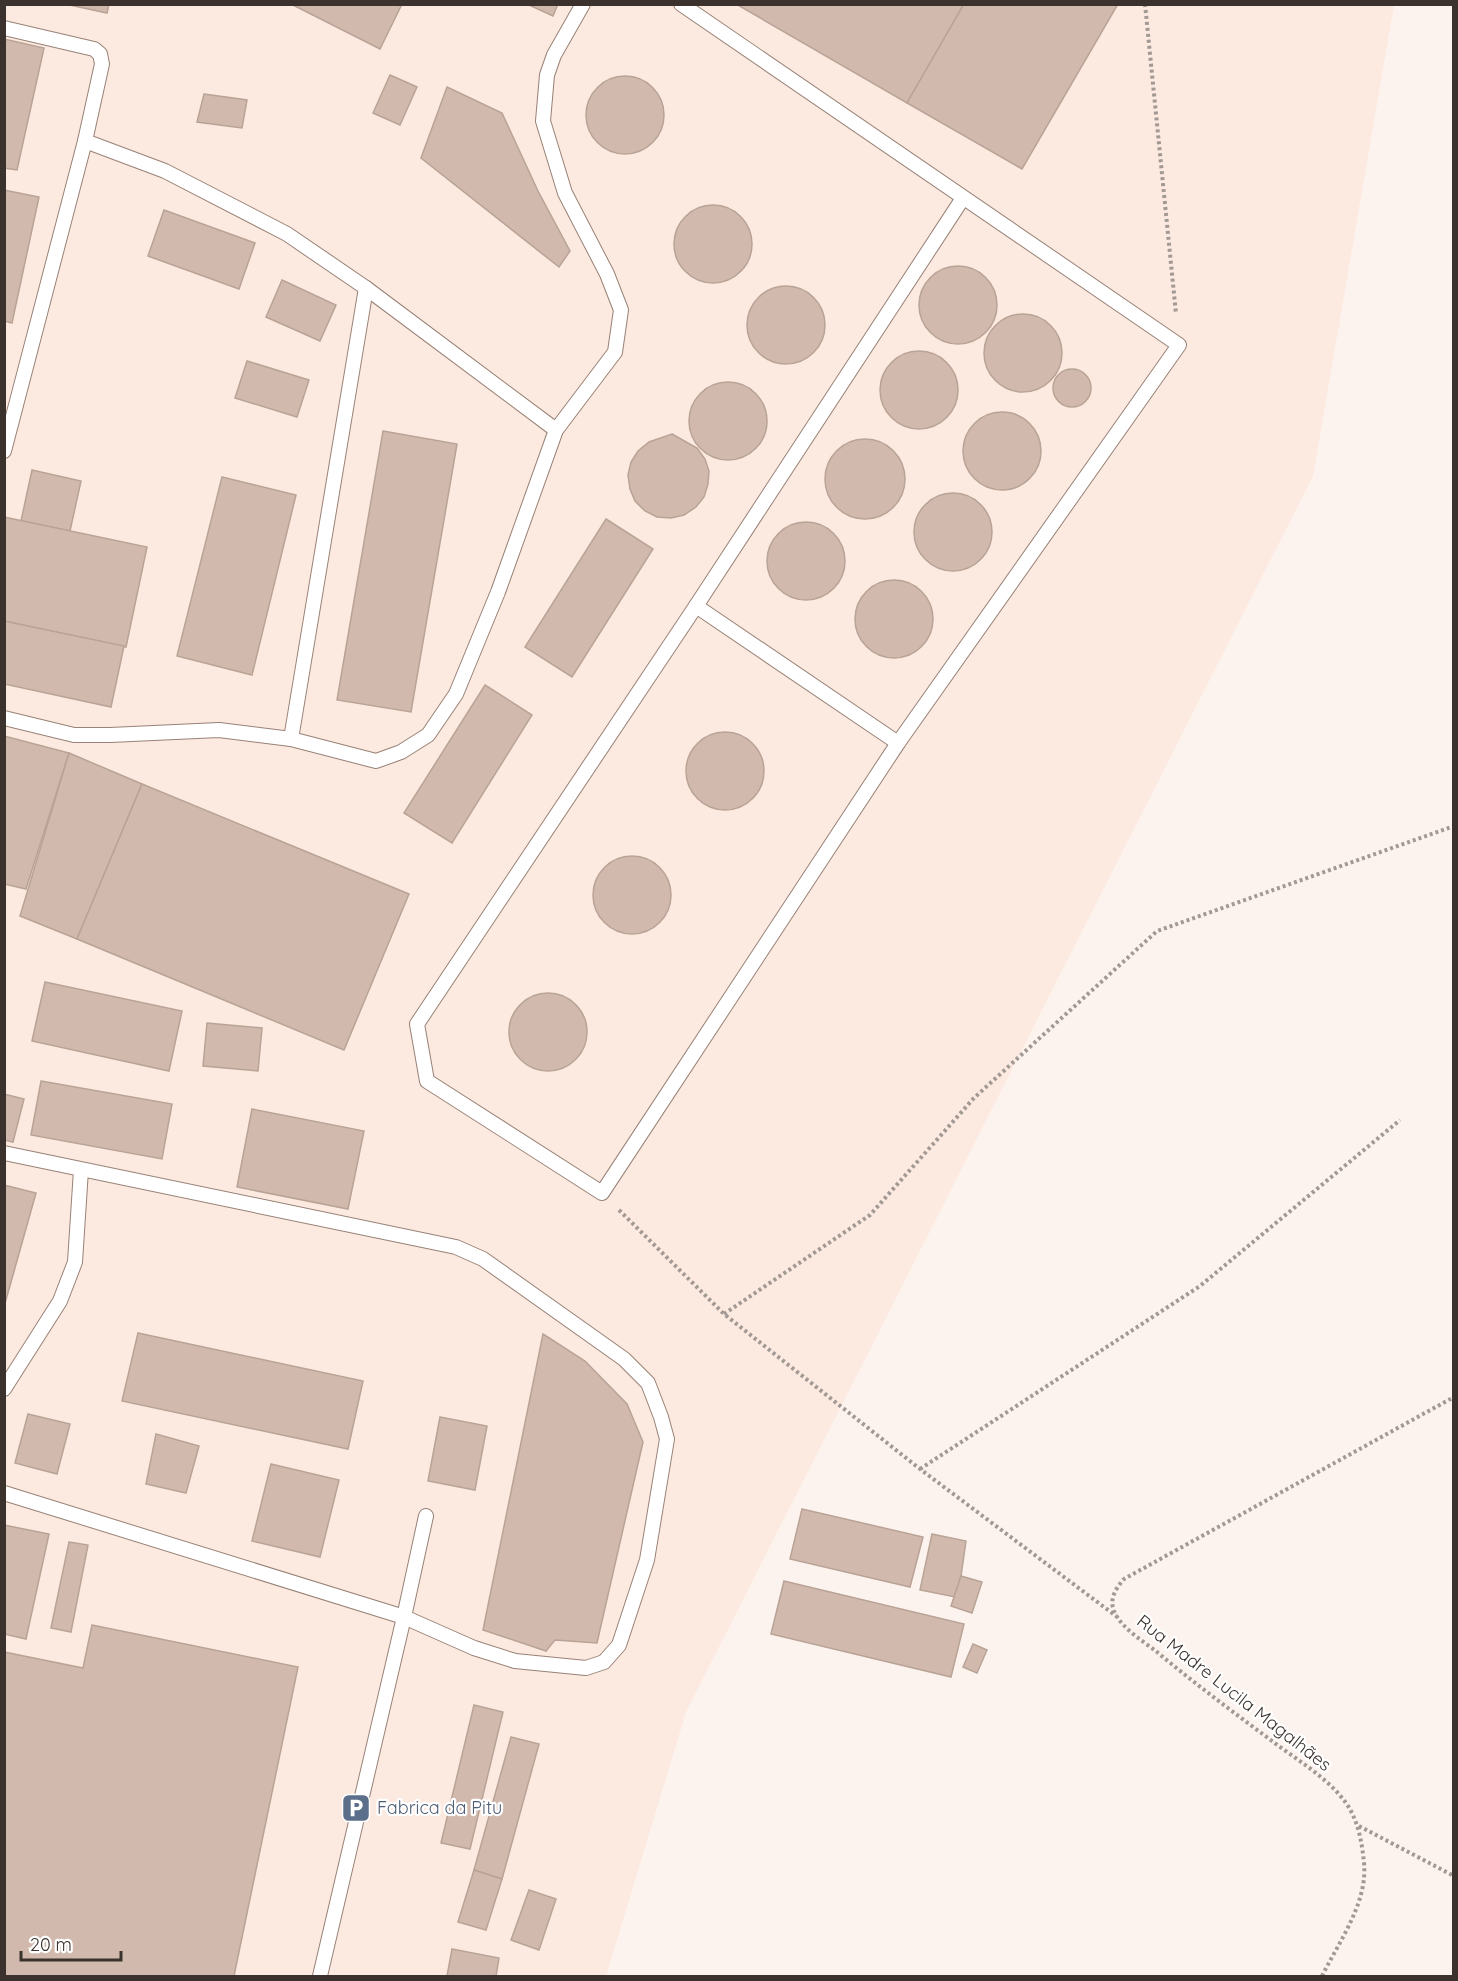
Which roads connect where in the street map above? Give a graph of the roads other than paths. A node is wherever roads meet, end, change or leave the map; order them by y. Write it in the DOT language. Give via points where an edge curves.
graph roads {
  1 [pos="584,4"];
  2 [pos="681,4"];
  3 [pos="4,28"];
  4 [pos="85,141"];
  5 [pos="963,198"];
  6 [pos="366,288"];
  7 [pos="555,430"];
  8 [pos="4,451"];
  9 [pos="696,606"];
  10 [pos="4,718"];
  11 [pos="291,739"];
  12 [pos="898,743"];
  13 [pos="4,1153"];
  14 [pos="81,1170"];
  15 [pos="4,1389"];
  16 [pos="4,1493"];
  17 [pos="426,1516"];
  18 [pos="404,1617"];
  19 [pos="320,1977"];
  1 -- 7 [label="lane" via="554,55 547,75 543,121 565,193 621,310 615,352"];
  2 -- 5 [label="lane"];
  3 -- 4 [label="lane" via="94,49 100,54 102,64"];
  4 -- 6 [label="lane" via="165,171 287,234"];
  4 -- 8 [label="lane"];
  5 -- 9 [label="lane"];
  5 -- 12 [label="lane" via="1179,345"];
  6 -- 7 [label="lane"];
  6 -- 11 [label="lane"];
  7 -- 11 [label="lane" via="498,592 456,694 428,735 401,752 376,761"];
  9 -- 12 [label="lane"];
  9 -- 12 [label="lane" via="417,1024 426,1081 602,1193"];
  10 -- 11 [label="lane" via="74,735 219,730"];
  13 -- 14 [label="lane"];
  14 -- 15 [label="lane" via="75,1262 60,1301"];
  14 -- 18 [label="lane" via="456,1247 483,1259 624,1359 648,1383 667,1439 647,1560 619,1645 604,1662 586,1668 515,1661 474,1648"];
  16 -- 18 [label="lane"];
  17 -- 18 [label="lane"];
  18 -- 19 [label="lane"];
}
